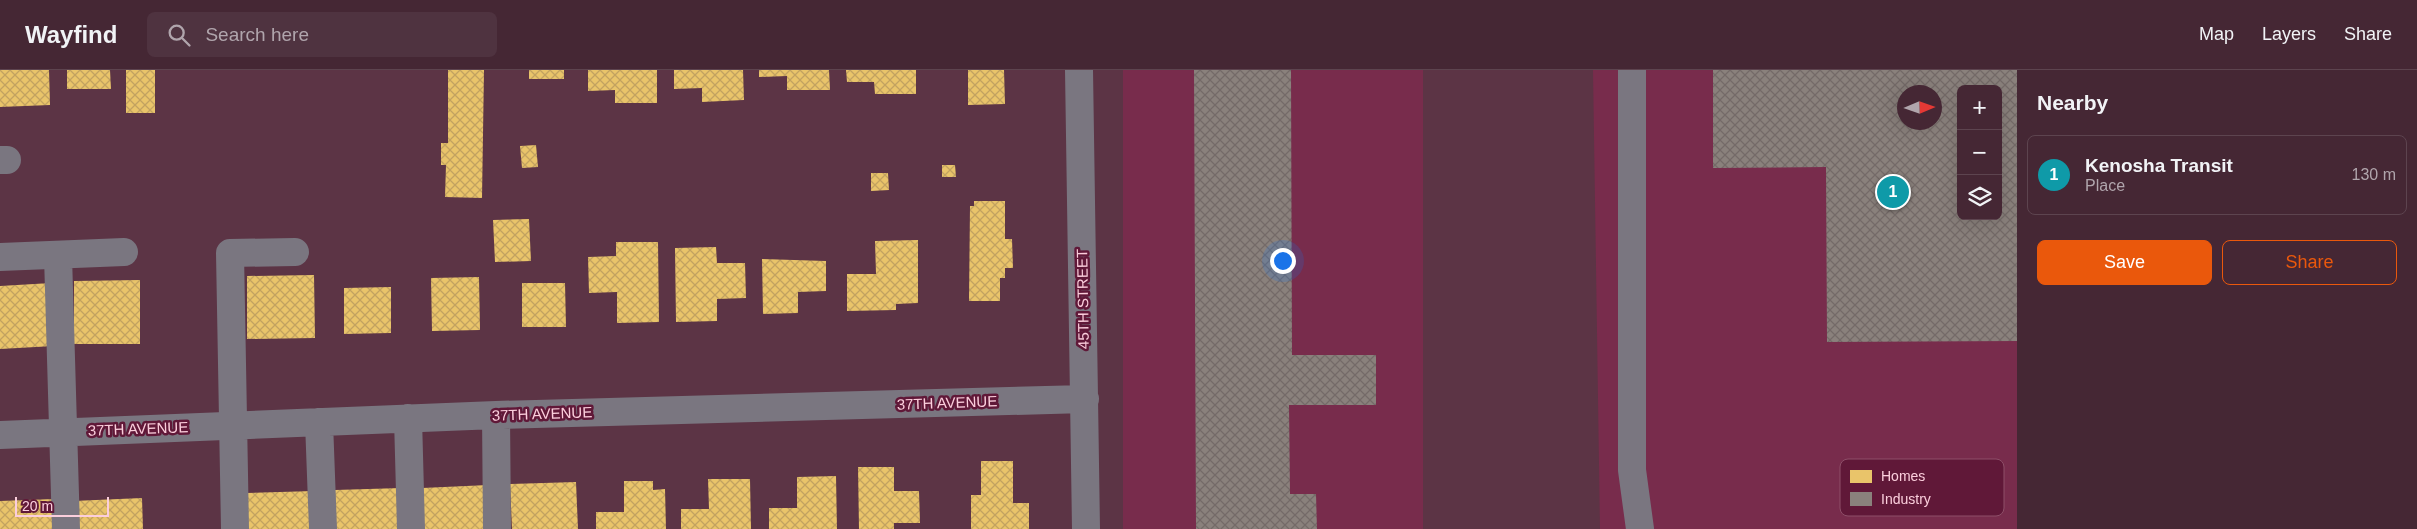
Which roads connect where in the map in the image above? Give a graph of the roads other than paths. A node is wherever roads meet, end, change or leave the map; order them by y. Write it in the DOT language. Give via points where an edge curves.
graph roads {
  1 [pos="1079,70"];
  2 [pos="1632,70"];
  3 [pos="124,252"];
  4 [pos="295,252"];
  5 [pos="58,256"];
  6 [pos="0,257"];
  7 [pos="1085,399"];
  8 [pos="496,415"];
  9 [pos="408,418"];
  10 [pos="319,422"];
  11 [pos="232,426"];
  12 [pos="63,432"];
  13 [pos="0,435"];
  14 [pos="66,529"];
  15 [pos="235,529"];
  16 [pos="323,529"];
  17 [pos="411,529"];
  18 [pos="497,529"];
  19 [pos="1086,529"];
  20 [pos="1640,529"];
  1 -- 7 [label="street, 45TH STREET"];
  2 -- 20 [label="street" via="1632,470"];
  3 -- 5 [label="street"];
  4 -- 11 [label="street" via="230,253"];
  5 -- 6 [label="street"];
  5 -- 12 [label="street"];
  7 -- 8 [label="street, 37TH AVENUE"];
  7 -- 19 [label="street, 45TH STREET"];
  8 -- 9 [label="street, 37TH AVENUE"];
  8 -- 18 [label="street"];
  9 -- 10 [label="street, 37TH AVENUE"];
  9 -- 17 [label="street"];
  10 -- 11 [label="street, 37TH AVENUE"];
  10 -- 16 [label="street"];
  11 -- 12 [label="street, 37TH AVENUE"];
  11 -- 15 [label="street"];
  12 -- 13 [label="street, 37TH AVENUE"];
  12 -- 14 [label="street"];
}
